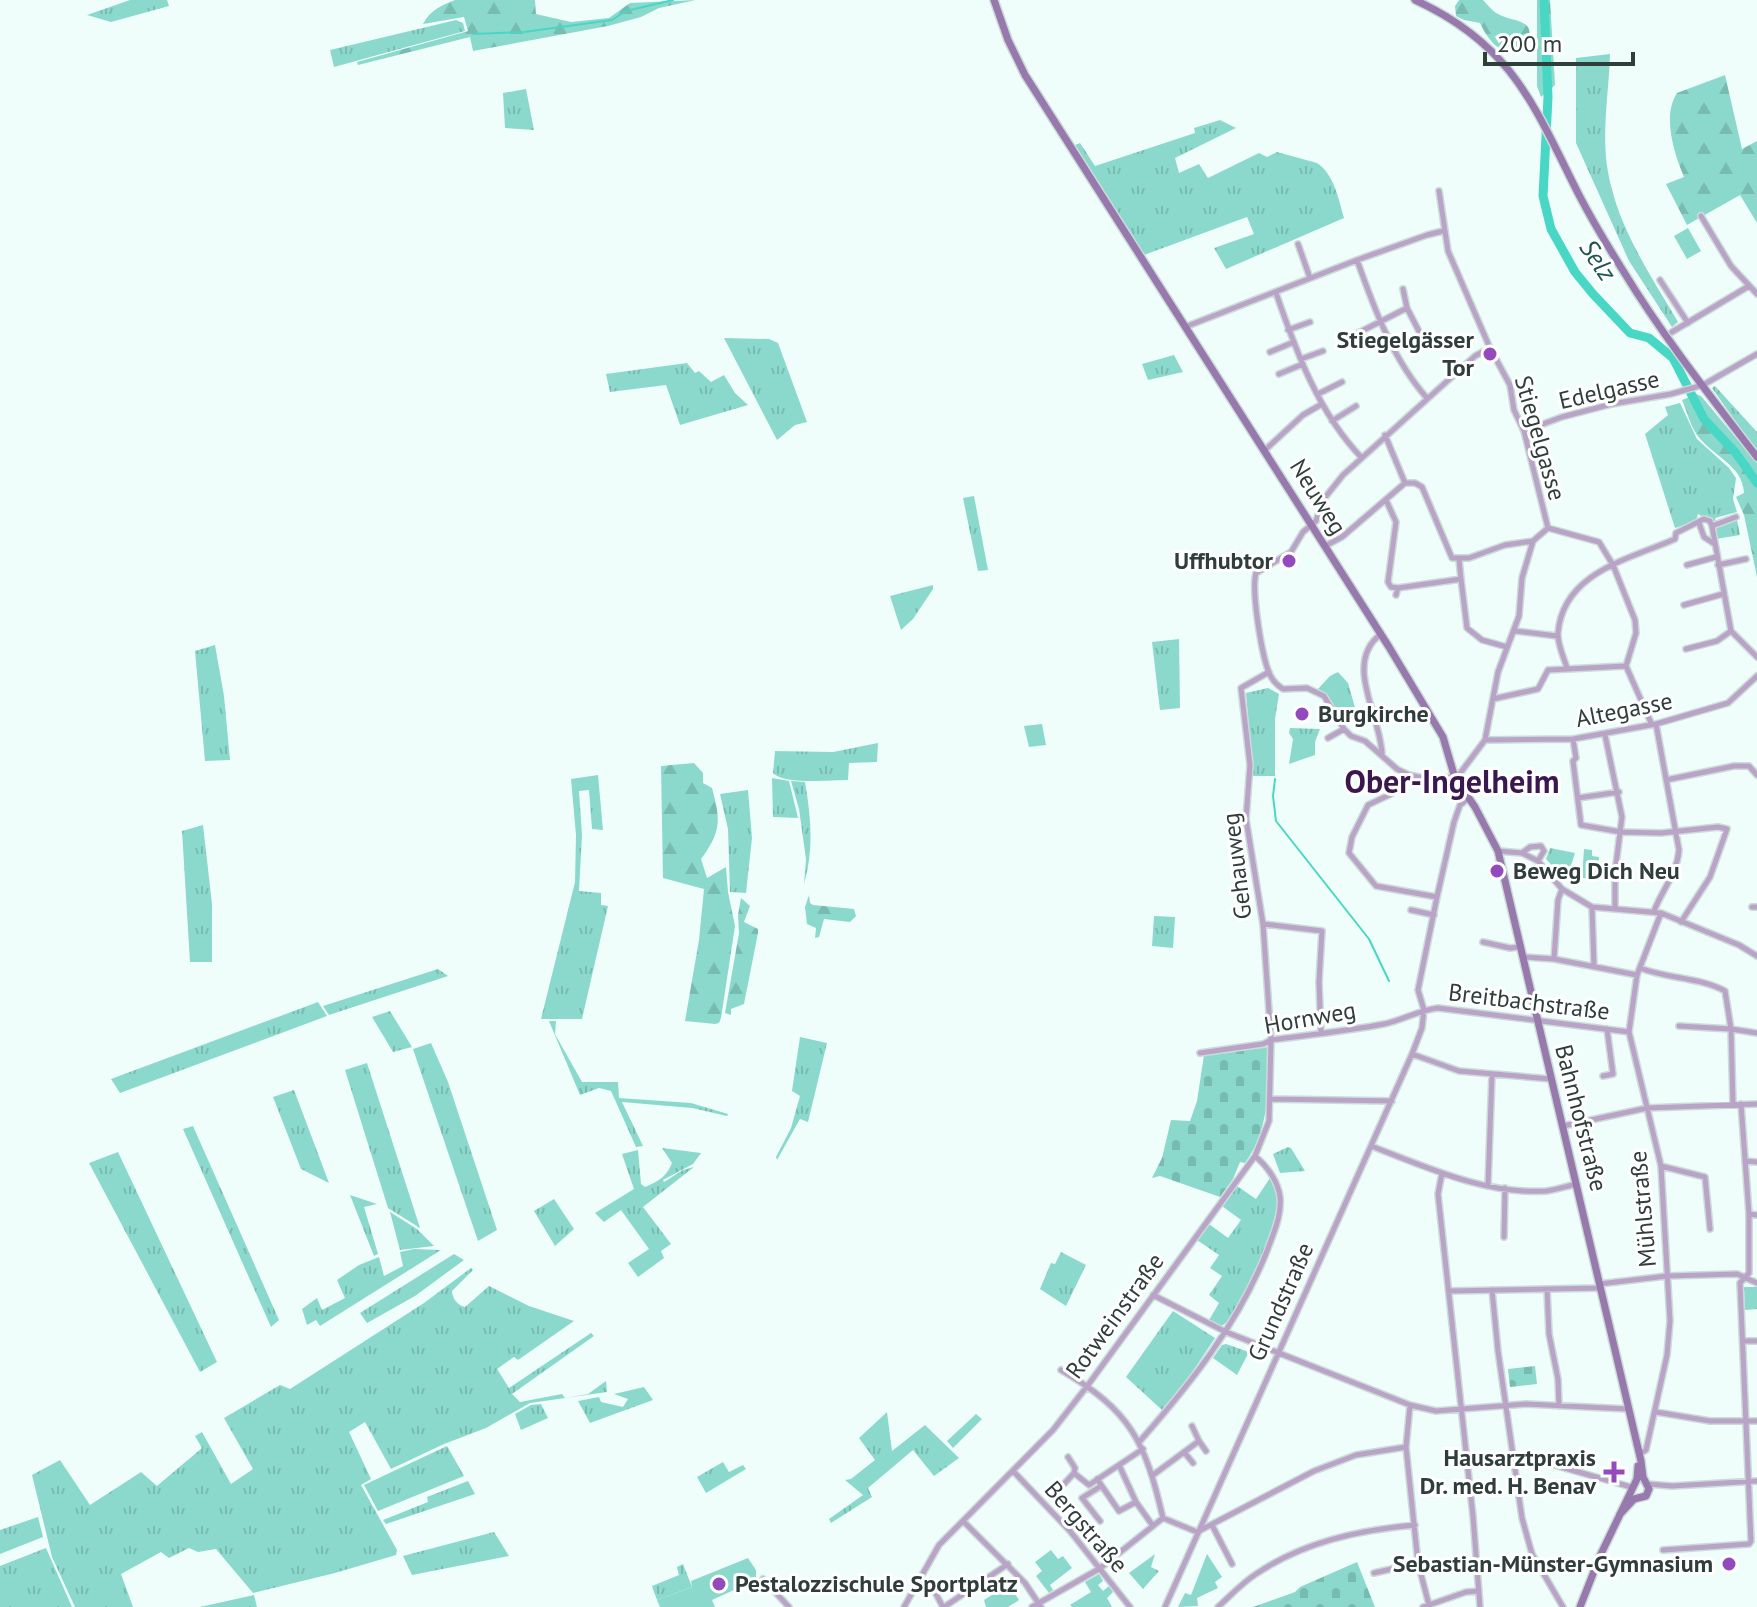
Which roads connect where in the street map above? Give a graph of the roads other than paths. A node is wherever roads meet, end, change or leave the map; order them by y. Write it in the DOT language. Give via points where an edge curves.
graph roads {
  1 [pos="994,0"];
  2 [pos="1415,0"];
  3 [pos="1439,191"];
  4 [pos="1701,216"];
  5 [pos="1443,231"];
  6 [pos="1298,244"];
  7 [pos="1357,260"];
  8 [pos="1310,278"];
  9 [pos="1660,280"];
  10 [pos="1749,286"];
  11 [pos="1403,289"];
  12 [pos="1276,293"];
  13 [pos="1757,294"];
  14 [pos="1407,308"];
  15 [pos="1381,320"];
  16 [pos="1310,322"];
  17 [pos="1688,323"];
  18 [pos="1185,327"];
  19 [pos="1288,330"];
  20 [pos="1672,332"];
  21 [pos="1356,334"];
  22 [pos="1424,341"];
  23 [pos="1294,342"];
  24 [pos="1490,348"];
  25 [pos="1323,351"];
  26 [pos="1270,352"];
  27 [pos="1757,354"];
  28 [pos="1302,362"];
  29 [pos="1279,374"];
  30 [pos="1342,382"];
  31 [pos="1703,385"];
  32 [pos="1318,394"];
  33 [pos="1427,398"];
  34 [pos="1322,404"];
  35 [pos="1356,406"];
  36 [pos="1332,421"];
  37 [pos="1524,431"];
  38 [pos="1385,435"];
  39 [pos="1265,450"];
  40 [pos="1361,457"];
  41 [pos="1757,457"];
  42 [pos="1405,483"];
  43 [pos="1386,500"];
  44 [pos="1321,505"];
  45 [pos="1306,516"];
  46 [pos="1736,517"];
  47 [pos="1699,522"];
  48 [pos="1312,526"];
  49 [pos="1712,526"];
  50 [pos="1548,528"];
  51 [pos="1533,541"];
  52 [pos="1713,543"];
  53 [pos="1325,546"];
  54 [pos="1716,557"];
  55 [pos="1459,559"];
  56 [pos="1746,559"];
  57 [pos="1613,565"];
  58 [pos="1687,565"];
  59 [pos="1718,565"];
  60 [pos="1461,579"];
  61 [pos="1723,594"];
  62 [pos="1684,605"];
  63 [pos="1515,631"];
  64 [pos="1731,631"];
  65 [pos="1381,634"];
  66 [pos="1557,636"];
  67 [pos="1507,647"];
  68 [pos="1686,649"];
  69 [pos="1757,657"];
  70 [pos="1626,666"];
  71 [pos="1567,668"];
  72 [pos="1269,672"];
  73 [pos="1757,676"];
  74 [pos="1493,699"];
  75 [pos="1654,724"];
  76 [pos="1344,729"];
  77 [pos="1605,735"];
  78 [pos="1328,738"];
  79 [pos="1573,739"];
  80 [pos="1485,740"];
  81 [pos="1382,756"];
  82 [pos="1397,769"];
  83 [pos="1409,775"];
  84 [pos="1757,775"];
  85 [pos="1455,778"];
  86 [pos="1666,780"];
  87 [pos="1399,785"];
  88 [pos="1619,792"];
  89 [pos="1469,798"];
  90 [pos="1578,798"];
  91 [pos="1677,831"];
  92 [pos="1621,832"];
  93 [pos="1498,851"];
  94 [pos="1522,853"];
  95 [pos="1538,861"];
  96 [pos="1562,889"];
  97 [pos="1437,897"];
  98 [pos="1592,907"];
  99 [pos="1615,909"];
  100 [pos="1411,910"];
  101 [pos="1658,912"];
  102 [pos="1434,915"];
  103 [pos="1681,922"];
  104 [pos="1263,924"];
  105 [pos="1483,942"];
  106 [pos="1521,947"];
  107 [pos="1757,956"];
  108 [pos="1524,957"];
  109 [pos="1554,959"];
  110 [pos="1594,966"];
  111 [pos="1639,971"];
  112 [pos="1424,1010"];
  113 [pos="1537,1020"];
  114 [pos="1679,1026"];
  115 [pos="1607,1029"];
  116 [pos="1731,1029"];
  117 [pos="1629,1032"];
  118 [pos="1321,1033"];
  119 [pos="1757,1033"];
  120 [pos="1271,1040"];
  121 [pos="1200,1053"];
  122 [pos="1412,1054"];
  123 [pos="1492,1075"];
  124 [pos="1603,1076"];
  125 [pos="1551,1079"];
  126 [pos="1271,1099"];
  127 [pos="1392,1101"];
  128 [pos="1733,1104"];
  129 [pos="1741,1104"];
  130 [pos="1757,1104"];
  131 [pos="1647,1108"];
  132 [pos="1563,1126"];
  133 [pos="1371,1146"];
  134 [pos="1255,1156"];
  135 [pos="1745,1161"];
  136 [pos="1757,1162"];
  137 [pos="1661,1166"];
  138 [pos="1442,1173"];
  139 [pos="1577,1184"];
  140 [pos="1488,1185"];
  141 [pos="1505,1188"];
  142 [pos="1749,1214"];
  143 [pos="1757,1215"];
  144 [pos="1710,1229"];
  145 [pos="1504,1237"];
  146 [pos="1667,1276"];
  147 [pos="1745,1278"];
  148 [pos="1757,1283"];
  149 [pos="1600,1286"];
  150 [pos="1547,1289"];
  151 [pos="1492,1290"];
  152 [pos="1449,1291"];
  153 [pos="1153,1295"];
  154 [pos="1226,1332"];
  155 [pos="1743,1341"];
  156 [pos="1757,1341"];
  157 [pos="1278,1352"];
  158 [pos="1061,1370"];
  159 [pos="1088,1385"];
  160 [pos="1410,1405"];
  161 [pos="1506,1405"];
  162 [pos="1559,1406"];
  163 [pos="1628,1409"];
  164 [pos="1460,1411"];
  165 [pos="1656,1412"];
  166 [pos="1745,1421"];
  167 [pos="1757,1421"];
  168 [pos="1192,1426"];
  169 [pos="1140,1441"];
  170 [pos="1199,1441"];
  171 [pos="1406,1447"];
  172 [pos="1143,1449"];
  173 [pos="1206,1451"];
  174 [pos="1184,1452"];
  175 [pos="1639,1454"];
  176 [pos="1068,1457"];
  177 [pos="1513,1457"];
  178 [pos="1193,1463"];
  179 [pos="1119,1465"];
  180 [pos="1014,1472"];
  181 [pos="1074,1473"];
  182 [pos="1153,1475"];
  183 [pos="1097,1479"];
  184 [pos="1757,1481"];
  185 [pos="1748,1482"];
  186 [pos="1065,1483"];
  187 [pos="1101,1486"];
  188 [pos="1647,1486"];
  189 [pos="1634,1489"];
  190 [pos="1136,1502"];
  191 [pos="1163,1518"];
  192 [pos="963,1521"];
  193 [pos="1100,1521"];
  194 [pos="1212,1525"];
  195 [pos="1415,1525"];
  196 [pos="1153,1526"];
  197 [pos="1197,1532"];
  198 [pos="1663,1550"];
  199 [pos="1418,1563"];
  200 [pos="1008,1564"];
  201 [pos="1232,1564"];
  202 [pos="1099,1569"];
  203 [pos="1374,1573"];
  204 [pos="763,1579"];
  205 [pos="920,1581"];
  206 [pos="1479,1591"];
  207 [pos="1040,1605"];
  208 [pos="1426,1606"];
  209 [pos="789,1607"];
  210 [pos="904,1607"];
  211 [pos="944,1607"];
  212 [pos="1032,1607"];
  213 [pos="1130,1607"];
  214 [pos="1165,1607"];
  215 [pos="1218,1607"];
  216 [pos="1480,1607"];
  217 [pos="1563,1607"];
  218 [pos="1580,1607"];
  1 -- 18 [label="street, Neuweg" via="1025,75"];
  2 -- 31 [label="street" via="1471,33 1513,74 1624,272"];
  3 -- 5 [label="street, Stiegelgasse"];
  4 -- 10 [label="street"];
  5 -- 7 [label="street"];
  5 -- 24 [label="street, Stiegelgasse"];
  6 -- 8 [label="street"];
  7 -- 8 [label="street"];
  7 -- 15 [label="street"];
  8 -- 12 [label="street"];
  9 -- 17 [label="street"];
  10 -- 13 [label="street"];
  10 -- 17 [label="street"];
  11 -- 14 [label="street"];
  12 -- 18 [label="street"];
  12 -- 19 [label="street"];
  14 -- 15 [label="street"];
  14 -- 22 [label="street"];
  15 -- 21 [label="street"];
  15 -- 33 [label="street"];
  16 -- 19 [label="street"];
  17 -- 20 [label="street"];
  18 -- 39 [label="street, Neuweg"];
  19 -- 23 [label="street"];
  23 -- 26 [label="street"];
  23 -- 28 [label="street"];
  24 -- 33 [label="street"];
  24 -- 37 [label="street, Stiegelgasse" via="1510,385"];
  25 -- 28 [label="street"];
  27 -- 31 [label="street, Edelgasse"];
  28 -- 29 [label="street"];
  28 -- 32 [label="street"];
  30 -- 32 [label="street"];
  31 -- 37 [label="street, Edelgasse" via="1612,404"];
  31 -- 41 [label="street"];
  32 -- 34 [label="street"];
  33 -- 38 [label="street"];
  34 -- 36 [label="street"];
  34 -- 39 [label="street"];
  35 -- 36 [label="street"];
  36 -- 40 [label="street"];
  37 -- 50 [label="street, Stiegelgasse"];
  38 -- 40 [label="street"];
  38 -- 42 [label="street"];
  39 -- 45 [label="street, Neuweg"];
  40 -- 44 [label="street"];
  42 -- 43 [label="street"];
  42 -- 55 [label="street" via="1422,487 1448,554"];
  43 -- 53 [label="street"];
  43 -- 60 [label="street" via="1396,522 1391,587 1397,592"];
  44 -- 45 [label="street"];
  44 -- 48 [label="street"];
  45 -- 48 [label="street, Neuweg"];
  46 -- 49 [label="street"];
  47 -- 49 [label="street" via="1704,519"];
  47 -- 52 [label="street" via="1704,537"];
  47 -- 57 [label="street" via="1676,533 1675,539"];
  48 -- 53 [label="street, Neuweg"];
  48 -- 72 [label="street" via="1291,552 1256,573 1257,615"];
  49 -- 52 [label="street"];
  50 -- 51 [label="street, Stiegelgasse"];
  50 -- 57 [label="street" via="1599,542"];
  51 -- 55 [label="street"];
  51 -- 63 [label="street"];
  52 -- 54 [label="street"];
  53 -- 65 [label="street, Neuweg"];
  54 -- 58 [label="street"];
  54 -- 59 [label="street"];
  55 -- 60 [label="street"];
  56 -- 59 [label="street"];
  57 -- 66 [label="street" via="1568,597"];
  57 -- 70 [label="street" via="1637,625"];
  59 -- 61 [label="street"];
  60 -- 67 [label="street" via="1467,628 1482,640"];
  61 -- 62 [label="street"];
  61 -- 64 [label="street"];
  63 -- 66 [label="street"];
  63 -- 67 [label="street"];
  64 -- 68 [label="street" via="1717,641"];
  64 -- 69 [label="street"];
  65 -- 81 [label="street" via="1365,662 1364,678"];
  65 -- 85 [label="street, Neuweg" via="1443,737"];
  66 -- 71 [label="street"];
  67 -- 74 [label="street"];
  70 -- 71 [label="street"];
  70 -- 75 [label="street, Mühlstraße"];
  71 -- 74 [label="street" via="1546,671 1538,689"];
  72 -- 76 [label="street" via="1283,689 1307,688 1324,696"];
  72 -- 104 [label="street, Gehauweg" via="1241,688 1250,765 1246,819"];
  73 -- 75 [label="street, Altegasse" via="1728,703"];
  74 -- 80 [label="street"];
  75 -- 77 [label="street, Altegasse"];
  75 -- 86 [label="street, Mühlstraße"];
  76 -- 78 [label="street"];
  76 -- 81 [label="street"];
  77 -- 79 [label="street, Altegasse"];
  77 -- 88 [label="street"];
  79 -- 80 [label="street, Altegasse"];
  79 -- 90 [label="street"];
  80 -- 85 [label="street"];
  81 -- 82 [label="street"];
  82 -- 83 [label="street"];
  82 -- 87 [label="street"];
  83 -- 85 [label="street"];
  83 -- 87 [label="street"];
  84 -- 86 [label="street" via="1749,766 1734,766"];
  85 -- 89 [label="street, Neuweg"];
  86 -- 91 [label="street, Mühlstraße"];
  87 -- 97 [label="street" via="1368,805 1349,853 1376,886"];
  88 -- 90 [label="street"];
  88 -- 92 [label="street"];
  89 -- 93 [label="street, Bahnhofstraße"];
  89 -- 97 [label="street, Grundstraße" via="1454,822"];
  90 -- 92 [label="street" via="1581,825"];
  91 -- 92 [label="street"];
  91 -- 101 [label="street, Mühlstraße" via="1678,862"];
  91 -- 103 [label="street" via="1727,829 1710,877"];
  92 -- 99 [label="street"];
  93 -- 94 [label="street"];
  93 -- 106 [label="street, Bahnhofstraße"];
  94 -- 95 [label="street"];
  94 -- 95 [label="street" via="1541,846"];
  95 -- 96 [label="street"];
  96 -- 98 [label="street"];
  96 -- 109 [label="street"];
  97 -- 102 [label="street, Grundstraße"];
  98 -- 99 [label="street"];
  98 -- 110 [label="street"];
  99 -- 101 [label="street"];
  100 -- 102 [label="street"];
  101 -- 103 [label="street"];
  101 -- 111 [label="street, Mühlstraße"];
  102 -- 112 [label="street, Grundstraße" via="1418,990"];
  103 -- 107 [label="street"];
  104 -- 118 [label="street" via="1322,931"];
  104 -- 120 [label="street, Gehauweg"];
  105 -- 106 [label="street"];
  106 -- 108 [label="street, Bahnhofstraße"];
  108 -- 109 [label="street"];
  108 -- 113 [label="street, Bahnhofstraße"];
  109 -- 110 [label="street"];
  110 -- 111 [label="street"];
  111 -- 116 [label="street" via="1687,978 1725,991"];
  111 -- 117 [label="street, Mühlstraße"];
  112 -- 113 [label="street, Breitbachstraße"];
  112 -- 118 [label="street, Hornweg" via="1386,1024"];
  112 -- 122 [label="street, Grundstraße"];
  113 -- 115 [label="street, Breitbachstraße"];
  113 -- 125 [label="street, Bahnhofstraße"];
  114 -- 116 [label="street"];
  115 -- 117 [label="street, Breitbachstraße"];
  115 -- 124 [label="street" via="1613,1074"];
  116 -- 119 [label="street"];
  116 -- 128 [label="street"];
  117 -- 131 [label="street, Mühlstraße"];
  118 -- 120 [label="street, Hornweg"];
  120 -- 121 [label="street, Hornweg"];
  120 -- 126 [label="street, Rotweinstraße"];
  122 -- 123 [label="street" via="1459,1071"];
  122 -- 127 [label="street, Grundstraße"];
  123 -- 125 [label="street"];
  123 -- 140 [label="street"];
  125 -- 132 [label="street, Bahnhofstraße"];
  126 -- 127 [label="street"];
  126 -- 134 [label="street, Rotweinstraße" via="1269,1121"];
  127 -- 133 [label="street, Grundstraße"];
  128 -- 129 [label="street"];
  128 -- 131 [label="street"];
  129 -- 130 [label="street"];
  129 -- 135 [label="street"];
  131 -- 132 [label="street"];
  131 -- 137 [label="street, Mühlstraße"];
  132 -- 139 [label="street, Bahnhofstraße"];
  133 -- 138 [label="street"];
  133 -- 157 [label="street, Grundstraße"];
  134 -- 153 [label="street, Rotweinstraße"];
  134 -- 154 [label="street" via="1278,1189 1279,1217 1250,1291"];
  135 -- 136 [label="street"];
  135 -- 142 [label="street"];
  137 -- 144 [label="street" via="1705,1177"];
  137 -- 146 [label="street, Mühlstraße"];
  138 -- 140 [label="street"];
  138 -- 152 [label="street" via="1438,1194"];
  139 -- 141 [label="street" via="1547,1191"];
  139 -- 149 [label="street, Bahnhofstraße"];
  140 -- 141 [label="street"];
  141 -- 145 [label="street"];
  142 -- 143 [label="street"];
  142 -- 147 [label="street"];
  146 -- 147 [label="street"];
  146 -- 149 [label="street"];
  146 -- 165 [label="street, Mühlstraße" via="1669,1332"];
  147 -- 148 [label="street"];
  147 -- 155 [label="street" via="1740,1283"];
  149 -- 150 [label="street"];
  149 -- 163 [label="street, Bahnhofstraße"];
  150 -- 151 [label="street"];
  150 -- 162 [label="street"];
  151 -- 152 [label="street"];
  151 -- 161 [label="street"];
  152 -- 164 [label="street"];
  153 -- 154 [label="street"];
  153 -- 159 [label="street, Rotweinstraße"];
  154 -- 157 [label="street"];
  154 -- 169 [label="street"];
  155 -- 156 [label="street"];
  155 -- 166 [label="street"];
  157 -- 160 [label="street"];
  157 -- 197 [label="street, Grundstraße"];
  158 -- 159 [label="street"];
  159 -- 169 [label="street" via="1119,1412"];
  159 -- 180 [label="street, Rotweinstraße"];
  160 -- 164 [label="street"];
  160 -- 171 [label="street"];
  161 -- 162 [label="street"];
  161 -- 164 [label="street"];
  161 -- 177 [label="street"];
  162 -- 163 [label="street"];
  163 -- 175 [label="street, Bahnhofstraße"];
  164 -- 206 [label="street"];
  165 -- 166 [label="street"];
  165 -- 175 [label="street, Mühlstraße" via="1648,1447"];
  166 -- 167 [label="street"];
  166 -- 185 [label="street"];
  168 -- 170 [label="street"];
  169 -- 172 [label="street"];
  170 -- 173 [label="street"];
  170 -- 174 [label="street"];
  171 -- 194 [label="street" via="1326,1466"];
  171 -- 195 [label="street"];
  172 -- 179 [label="street"];
  172 -- 182 [label="street"];
  174 -- 178 [label="street"];
  174 -- 182 [label="street"];
  175 -- 188 [label="street, Bahnhofstraße"];
  175 -- 189 [label="street, Bahnhofstraße"];
  176 -- 181 [label="street"];
  177 -- 189 [label="street"];
  177 -- 217 [label="street" via="1532,1554"];
  179 -- 183 [label="street"];
  179 -- 190 [label="street"];
  180 -- 192 [label="street, Rotweinstraße"];
  180 -- 202 [label="street, Bergstraße"];
  181 -- 183 [label="street" via="1089,1485"];
  181 -- 186 [label="street"];
  182 -- 191 [label="street"];
  183 -- 187 [label="street"];
  184 -- 185 [label="street"];
  185 -- 188 [label="street"];
  185 -- 198 [label="street" via="1751,1543"];
  187 -- 190 [label="street" via="1119,1511"];
  187 -- 193 [label="street" via="1082,1498"];
  188 -- 189 [label="street"];
  188 -- 189 [label="street" via="1644,1497"];
  189 -- 218 [label="street"];
  190 -- 196 [label="street"];
  191 -- 196 [label="street"];
  191 -- 197 [label="street"];
  192 -- 200 [label="street"];
  192 -- 205 [label="street, Rotweinstraße" via="939,1545"];
  194 -- 197 [label="street"];
  194 -- 201 [label="street"];
  195 -- 199 [label="street"];
  195 -- 215 [label="street" via="1358,1532 1295,1552 1254,1575"];
  196 -- 202 [label="street"];
  197 -- 214 [label="street, Grundstraße"];
  199 -- 203 [label="street"];
  199 -- 208 [label="street"];
  200 -- 207 [label="street"];
  200 -- 211 [label="street"];
  202 -- 207 [label="street"];
  202 -- 213 [label="street, Bergstraße"];
  204 -- 209 [label="street"];
  205 -- 210 [label="street, Rotweinstraße"];
  205 -- 211 [label="street" via="933,1589"];
  206 -- 208 [label="street"];
  206 -- 216 [label="street"];
  207 -- 212 [label="street"];
}
